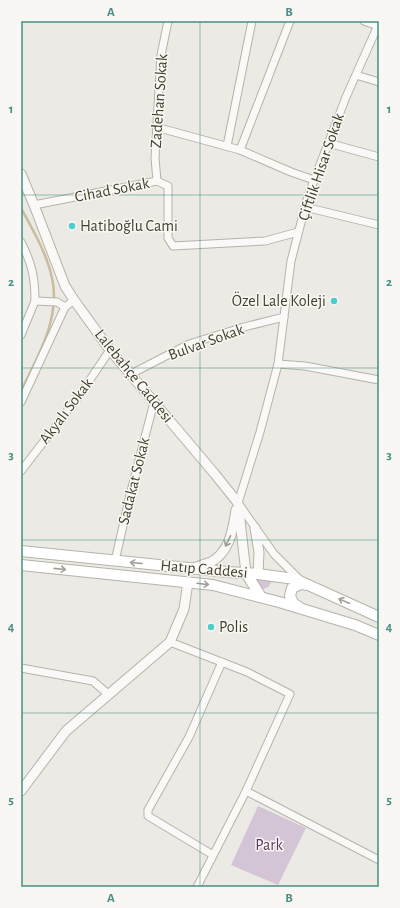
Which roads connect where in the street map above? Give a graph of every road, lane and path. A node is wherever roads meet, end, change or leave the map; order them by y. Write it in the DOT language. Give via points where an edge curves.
graph roads {
  1 [pos="168,21"];
  2 [pos="252,21"];
  3 [pos="290,21"];
  4 [pos="364,21"];
  5 [pos="378,24"];
  6 [pos="356,75"];
  7 [pos="379,82"];
  8 [pos="156,127"];
  9 [pos="328,143"];
  10 [pos="227,146"];
  11 [pos="240,150"];
  12 [pos="379,157"];
  13 [pos="21,174"];
  14 [pos="314,180"];
  15 [pos="157,181"];
  16 [pos="34,205"];
  17 [pos="305,207"];
  18 [pos="379,224"];
  19 [pos="298,232"];
  20 [pos="21,242"];
  21 [pos="74,300"];
  22 [pos="38,302"];
  23 [pos="65,307"];
  24 [pos="284,317"];
  25 [pos="21,335"];
  26 [pos="110,350"];
  27 [pos="278,364"];
  28 [pos="130,374"];
  29 [pos="379,380"];
  30 [pos="21,402"];
  31 [pos="154,402"];
  32 [pos="21,471"];
  33 [pos="238,503"];
  34 [pos="255,528"];
  35 [pos="21,551"];
  36 [pos="115,561"];
  37 [pos="21,565"];
  38 [pos="193,568"];
  39 [pos="246,573"];
  40 [pos="258,574"];
  41 [pos="188,582"];
  42 [pos="307,584"];
  43 [pos="261,597"];
  44 [pos="302,609"];
  45 [pos="379,617"];
  46 [pos="379,635"];
  47 [pos="170,642"];
  48 [pos="222,662"];
  49 [pos="21,668"];
  50 [pos="109,695"];
  51 [pos="21,791"];
  52 [pos="246,791"];
  53 [pos="213,855"];
  54 [pos="379,860"];
  55 [pos="197,887"];
  1 -- 8 [label="street, Zadehan Sokak" via="161,55"];
  2 -- 10 [label="street"];
  3 -- 11 [label="street"];
  4 -- 5 [label="street"];
  5 -- 6 [label="street, Çiftlik Hisar Sokak"];
  6 -- 7 [label="street"];
  6 -- 9 [label="street, Çiftlik Hisar Sokak"];
  8 -- 10 [label="street"];
  8 -- 15 [label="street, Zadehan Sokak"];
  9 -- 12 [label="street"];
  9 -- 14 [label="street, Çiftlik Hisar Sokak"];
  10 -- 11 [label="street"];
  11 -- 14 [label="street"];
  13 -- 16 [label="street, Lalebahçe Caddesi"];
  14 -- 17 [label="street, Çiftlik Hisar Sokak"];
  15 -- 16 [label="street, Cihad Sokak"];
  15 -- 19 [label="street, Cihad Sokak" via="168,186 168,238 173,246 265,241"];
  16 -- 21 [label="street, Lalebahçe Caddesi" via="65,286"];
  17 -- 18 [label="street"];
  17 -- 19 [label="street, Çiftlik Hisar Sokak"];
  19 -- 24 [label="street, Çiftlik Hisar Sokak" via="291,262"];
  20 -- 22 [label="street" via="32,267"];
  21 -- 23 [label="street"];
  21 -- 26 [label="street, Lalebahçe Caddesi"];
  22 -- 23 [label="street" via="57,302"];
  22 -- 25 [label="street"];
  23 -- 30 [label="street"];
  24 -- 27 [label="street, Çiftlik Hisar Sokak"];
  24 -- 28 [label="street, Bulvar Sokak" via="189,344"];
  26 -- 28 [label="street, Lalebahçe Caddesi"];
  26 -- 32 [label="street, Akyalı Sokak" via="81,393"];
  27 -- 29 [label="street" via="305,366"];
  27 -- 33 [label="street, Çiftlik Hisar Sokak"];
  28 -- 31 [label="street, Lalebahçe Caddesi"];
  31 -- 33 [label="street, Lalebahçe Caddesi"];
  31 -- 36 [label="street, Sadakat Sokak"];
  33 -- 34 [label="street"];
  33 -- 38 [label="street, one-way" via="231,536 223,552 212,561"];
  33 -- 39 [label="street"];
  34 -- 40 [label="street" via="259,552"];
  34 -- 42 [label="street" via="274,554"];
  35 -- 36 [label="main road, Hatıp Caddesi"];
  38 -- 36 [label="main road, Hatıp Caddesi, one-way"];
  37 -- 41 [label="main road, Hatıp Caddesi, one-way"];
  38 -- 39 [label="main road, Hatıp Caddesi"];
  39 -- 40 [label="main road, Hatıp Caddesi"];
  39 -- 43 [label="main road"];
  40 -- 42 [label="main road, Hatıp Caddesi" via="295,579"];
  41 -- 43 [label="main road, Hatıp Caddesi, one-way" via="213,585"];
  41 -- 47 [label="street" via="184,609"];
  42 -- 44 [label="main road" via="292,588 290,596 293,603"];
  45 -- 42 [label="main road, Hatıp Caddesi, one-way"];
  43 -- 44 [label="main road, Hatıp Caddesi"];
  44 -- 46 [label="main road, Hatıp Caddesi"];
  47 -- 48 [label="street"];
  47 -- 50 [label="street"];
  48 -- 52 [label="street" via="290,694"];
  48 -- 53 [label="street" via="189,737 148,810 148,816"];
  49 -- 50 [label="street" via="93,681"];
  50 -- 51 [label="street" via="66,731"];
  52 -- 53 [label="street"];
  52 -- 54 [label="street"];
  53 -- 55 [label="street"];
}
